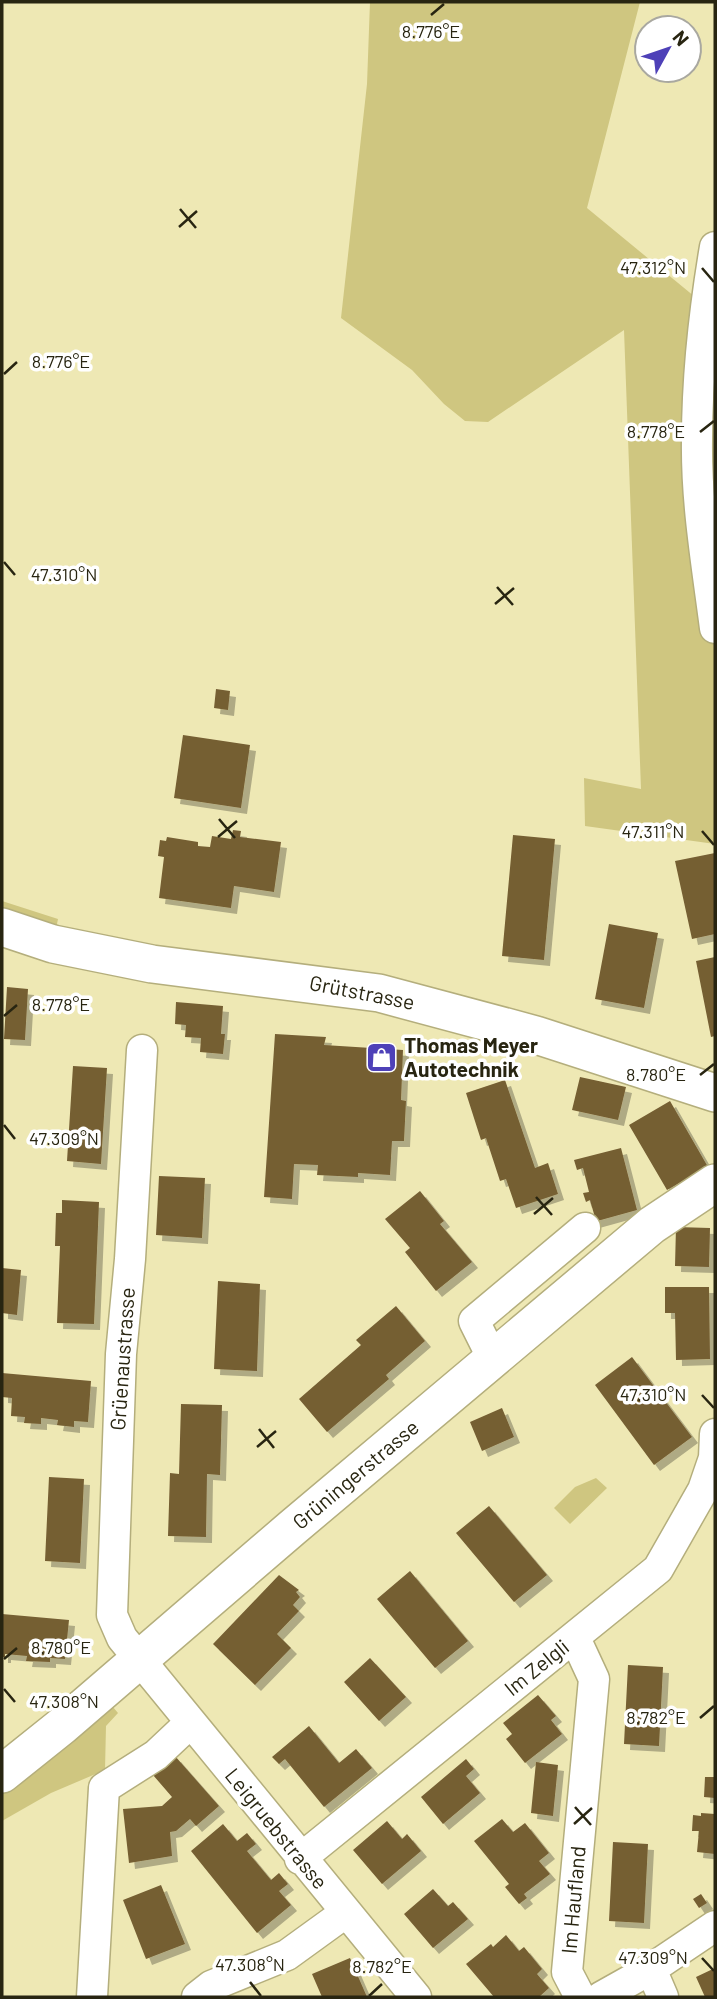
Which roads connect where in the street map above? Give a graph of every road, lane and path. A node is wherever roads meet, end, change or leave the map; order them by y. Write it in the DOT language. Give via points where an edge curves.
graph roads {
  1 [pos="715,247"];
  2 [pos="708,522"];
  3 [pos="715,628"];
  4 [pos="2,926"];
  5 [pos="142,1050"];
  6 [pos="715,1093"];
  7 [pos="715,1184"];
  8 [pos="585,1228"];
  9 [pos="549,1234"];
  10 [pos="523,1280"];
  11 [pos="493,1359"];
  12 [pos="715,1434"];
  13 [pos="575,1637"];
  14 [pos="139,1659"];
  15 [pos="190,1723"];
  16 [pos="2,1774"];
  17 [pos="300,1859"];
  18 [pos="345,1913"];
  19 [pos="715,1926"];
  20 [pos="651,1969"];
  21 [pos="92,1997"];
  22 [pos="197,1997"];
  23 [pos="416,1997"];
  24 [pos="580,1997"];
  25 [pos="601,1997"];
  26 [pos="663,1997"];
  1 -- 2 [label="street" via="703,319 696,442"];
  2 -- 3 [label="street"];
  4 -- 6 [label="main road, Grütstrasse" via="53,944 152,964 379,993 536,1035"];
  5 -- 14 [label="street, Grüenaustrasse" via="121,1354 112,1594 112,1615 122,1638"];
  7 -- 11 [label="main road, Grüningerstrasse" via="652,1226"];
  8 -- 10 [label="street"];
  9 -- 10 [label="street" via="528,1252"];
  10 -- 11 [label="street" via="474,1321"];
  11 -- 14 [label="main road, Grüningerstrasse"];
  12 -- 13 [label="street, Im Zelgli" via="714,1458 704,1490 657,1569"];
  13 -- 17 [label="street, Im Zelgli"];
  13 -- 24 [label="street, Im Haufland" via="594,1679 567,1972"];
  14 -- 15 [label="street, Leigruebstrasse"];
  14 -- 16 [label="main road, Grüningerstrasse"];
  15 -- 17 [label="street, Leigruebstrasse"];
  15 -- 21 [label="street" via="156,1755 104,1788"];
  17 -- 18 [label="street, Leigruebstrasse"];
  18 -- 22 [label="street" via="288,1955 211,1986"];
  18 -- 23 [label="street, Leigruebstrasse"];
  19 -- 20 [label="street"];
  20 -- 25 [label="street"];
  20 -- 26 [label="street"];
}
